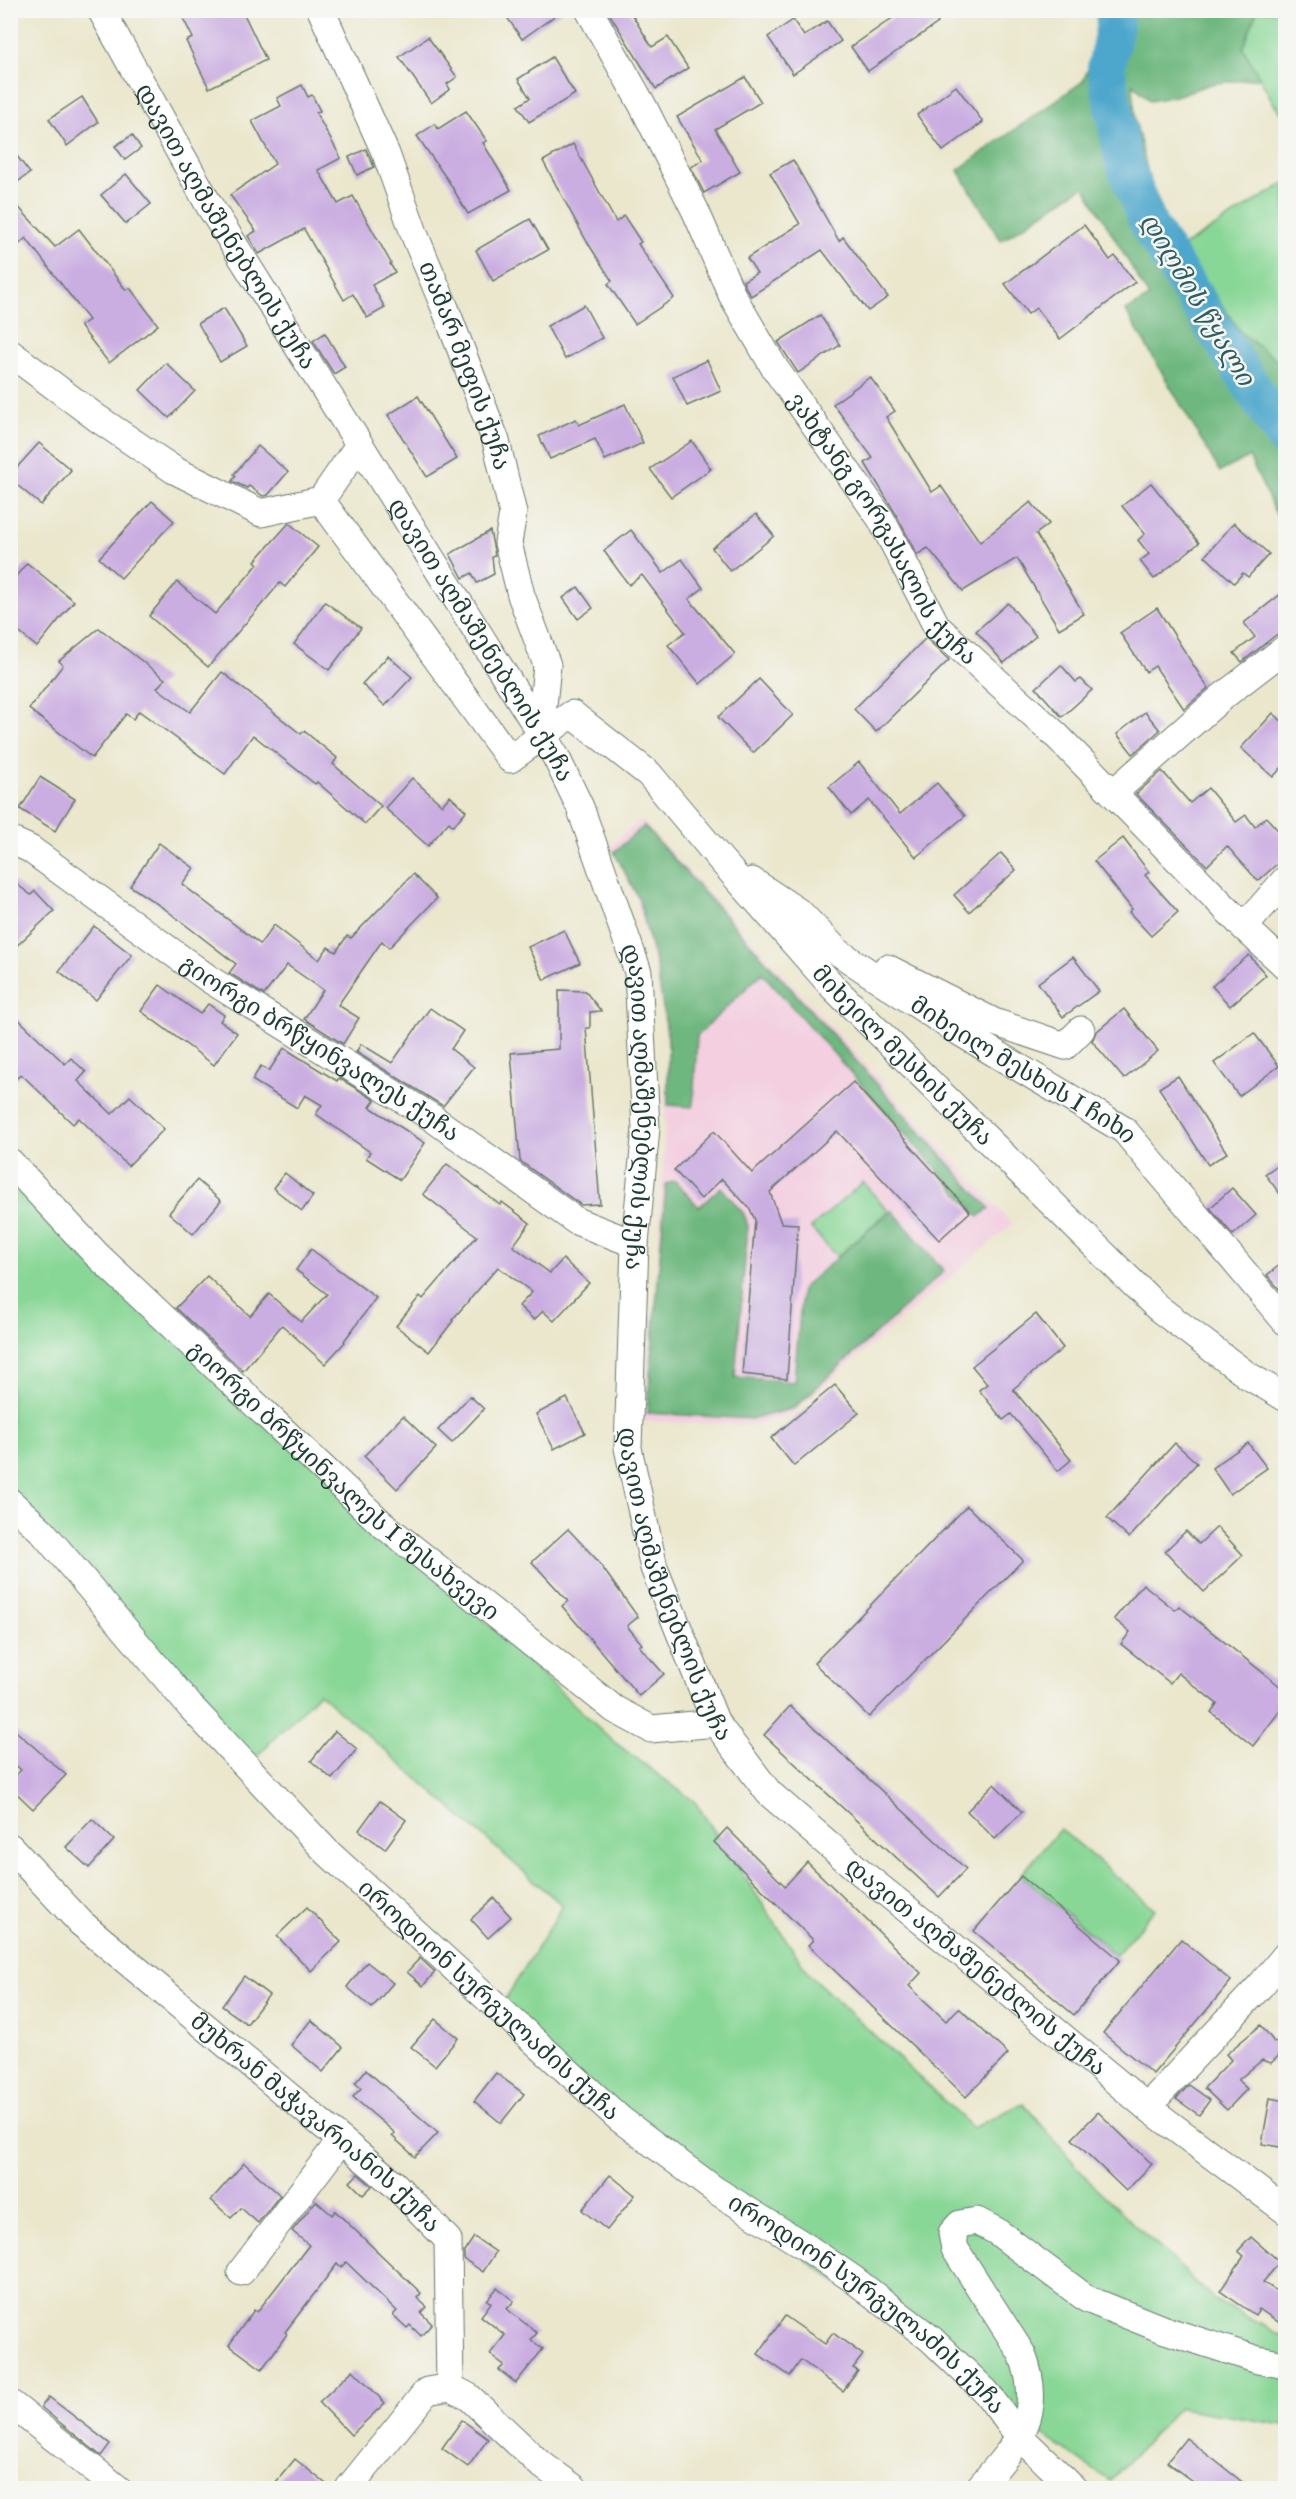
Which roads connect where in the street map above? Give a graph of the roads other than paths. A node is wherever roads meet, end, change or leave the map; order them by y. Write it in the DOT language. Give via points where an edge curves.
graph roads {
  1 [pos="101,10"];
  2 [pos="321,10"];
  3 [pos="589,10"];
  4 [pos="10,353"];
  5 [pos="359,446"];
  6 [pos="321,500"];
  7 [pos="1286,648"];
  8 [pos="540,736"];
  9 [pos="1113,793"];
  10 [pos="10,840"];
  11 [pos="721,860"];
  12 [pos="1286,879"];
  13 [pos="800,913"];
  14 [pos="1244,927"];
  15 [pos="1286,966"];
  16 [pos="1081,1030"];
  17 [pos="10,1162"];
  18 [pos="635,1244"];
  19 [pos="1286,1322"];
  20 [pos="1286,1398"];
  21 [pos="10,1502"];
  22 [pos="716,1723"];
  23 [pos="10,1846"];
  24 [pos="1286,1955"];
  25 [pos="1147,2107"];
  26 [pos="341,2140"];
  27 [pos="1286,2211"];
  28 [pos="241,2272"];
  29 [pos="1286,2365"];
  30 [pos="450,2386"];
  31 [pos="10,2403"];
  32 [pos="1019,2436"];
  33 [pos="117,2488"];
  34 [pos="349,2488"];
  35 [pos="574,2488"];
  36 [pos="979,2488"];
  37 [pos="1073,2488"];
  1 -- 5 [label="street, დავით აღმაშენებლის ქუჩა" via="209,205"];
  2 -- 8 [label="street, თამარ მეფის ქუჩა" via="386,154 496,441 513,513 508,543 521,595 547,665"];
  3 -- 9 [label="street, ვახტანგ გორგასალის ქუჩა" via="686,190 732,296 774,367 881,519 938,627"];
  4 -- 6 [label="street" via="174,470 261,513"];
  5 -- 6 [label="street"];
  5 -- 8 [label="street, დავით აღმაშენებლის ქუჩა" via="498,663"];
  6 -- 8 [label="street" via="510,759"];
  7 -- 9 [label="street" via="1222,697"];
  8 -- 11 [label="street, მიხეილ მესხის ქუჩა" via="572,714 649,774"];
  8 -- 18 [label="street, დავით აღმაშენებლის ქუჩა" via="556,757 580,807 638,972 646,1128"];
  9 -- 14 [label="street, ვახტანგ გორგასალის ქუჩა"];
  10 -- 18 [label="street, გიორგი ბრწყინვალეს ქუჩა" via="30,849 209,979 431,1117 576,1221"];
  11 -- 13 [label="street, მიხეილ მესხის I ჩიხი"];
  11 -- 20 [label="street, მიხეილ მესხის ქუჩა" via="834,988 1158,1308 1247,1375"];
  12 -- 14 [label="street"];
  13 -- 16 [label="street" via="867,958 994,1022 1065,1046"];
  13 -- 19 [label="street, მიხეილ მესხის I ჩიხი" via="838,952 951,1028 1124,1130"];
  14 -- 15 [label="street, ვახტანგ გორგასალის ქუჩა"];
  17 -- 22 [label="street, გიორგი ბრწყინვალეს I შესახვევი" via="96,1254 381,1523 596,1695 651,1729"];
  18 -- 22 [label="street, დავით აღმაშენებლის ქუჩა" via="628,1448 654,1568"];
  21 -- 32 [label="street, იროდიონ სურგულაძის ქუჩა" via="41,1530 190,1706 326,1851 620,2119 715,2190 853,2279 931,2339 986,2392"];
  22 -- 25 [label="street, დავით აღმაშენებლის ქუჩა" via="769,1793"];
  23 -- 26 [label="street, მუხრან მაჭავარიანის ქუჩა" via="81,1923"];
  24 -- 25 [label="street"];
  25 -- 27 [label="street, დავით აღმაშენებლის ქუჩა"];
  26 -- 28 [label="street"];
  26 -- 30 [label="street, მუხრან მაჭავარიანის ქუჩა" via="394,2184 448,2240"];
  29 -- 32 [label="street" via="1162,2330 1087,2299 996,2231 977,2221 960,2224 952,2233 955,2249 1022,2354 1029,2372 1032,2398 1028,2421"];
  30 -- 34 [label="street" via="427,2391"];
  30 -- 35 [label="street" via="469,2397 538,2462"];
  31 -- 33 [label="street"];
  32 -- 36 [label="street"];
  32 -- 37 [label="street, იროდიონ სურგულაძის ქუჩა"];
}
